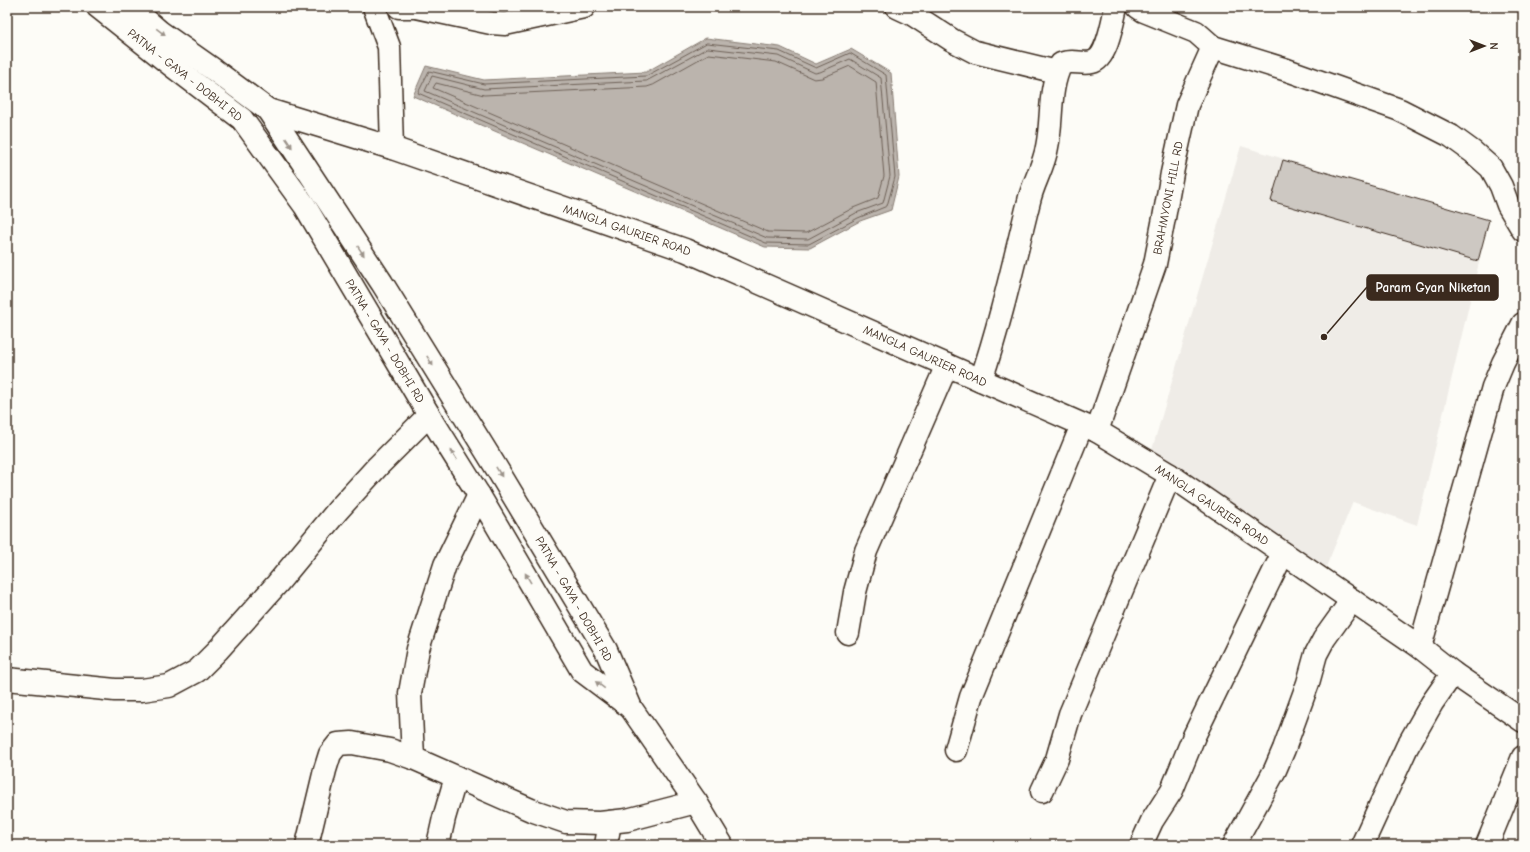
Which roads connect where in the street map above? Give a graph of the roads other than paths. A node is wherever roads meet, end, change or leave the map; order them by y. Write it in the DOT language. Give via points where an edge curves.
graph roads {
  1 [pos="98,7"];
  2 [pos="131,7"];
  3 [pos="399,7"];
  4 [pos="584,7"];
  5 [pos="897,7"];
  6 [pos="1116,7"];
  7 [pos="1138,7"];
  8 [pos="380,8"];
  9 [pos="1213,47"];
  10 [pos="1057,72"];
  11 [pos="268,110"];
  12 [pos="392,148"];
  13 [pos="1523,230"];
  14 [pos="1523,324"];
  15 [pos="947,365"];
  16 [pos="981,380"];
  17 [pos="429,416"];
  18 [pos="1090,428"];
  19 [pos="1170,475"];
  20 [pos="479,495"];
  21 [pos="1283,553"];
  22 [pos="1352,600"];
  23 [pos="848,633"];
  24 [pos="1420,647"];
  25 [pos="1453,673"];
  26 [pos="7,679"];
  27 [pos="631,708"];
  28 [pos="1523,721"];
  29 [pos="956,750"];
  30 [pos="1523,757"];
  31 [pos="413,758"];
  32 [pos="456,777"];
  33 [pos="1042,791"];
  34 [pos="696,802"];
  35 [pos="610,822"];
  36 [pos="307,845"];
  37 [pos="438,845"];
  38 [pos="606,845"];
  39 [pos="722,845"];
  40 [pos="1141,845"];
  41 [pos="1234,845"];
  42 [pos="1362,845"];
  43 [pos="1487,845"];
  1 -- 17 [label="street, PATNA - GAYA - DOBHI RD" via="242,119 305,206"];
  2 -- 11 [label="street, PATNA - GAYA - DOBHI RD, one-way" via="160,32"];
  3 -- 4 [label="street" via="423,8 504,24"];
  5 -- 10 [label="street" via="975,52"];
  6 -- 10 [label="street" via="1105,51 1099,58 1092,62 1067,61 1061,64"];
  7 -- 9 [label="street" via="1196,32"];
  8 -- 12 [label="street" via="389,47"];
  9 -- 13 [label="street" via="1400,110 1451,136 1491,168"];
  9 -- 18 [label="street, BRAHMYONI HILL RD" via="1187,105 1154,264"];
  10 -- 16 [label="street" via="1053,85 1048,146 1031,193 1002,313"];
  11 -- 12 [label="street, MANGLA GAURIER ROAD"];
  11 -- 27 [label="street, PATNA - GAYA - DOBHI RD, one-way" via="382,283 494,464 606,650"];
  12 -- 15 [label="street, MANGLA GAURIER ROAD" via="685,250"];
  14 -- 24 [label="street" via="1493,387"];
  15 -- 16 [label="street, MANGLA GAURIER ROAD"];
  15 -- 23 [label="street" via="866,551 854,592"];
  16 -- 18 [label="street, MANGLA GAURIER ROAD"];
  20 -- 17 [label="street, PATNA - GAYA - DOBHI RD, one-way"];
  17 -- 26 [label="street" via="378,466 233,634 197,671 169,686 142,690 115,690"];
  18 -- 19 [label="street, MANGLA GAURIER ROAD"];
  18 -- 29 [label="street, BRAHMYONI HILL RD" via="971,697"];
  19 -- 21 [label="street, MANGLA GAURIER ROAD"];
  19 -- 33 [label="street" via="1070,714 1057,759"];
  27 -- 20 [label="street, PATNA - GAYA - DOBHI RD, one-way" via="582,671"];
  20 -- 31 [label="street" via="445,565 418,649 410,693"];
  21 -- 22 [label="street, MANGLA GAURIER ROAD"];
  21 -- 40 [label="street" via="1194,736 1172,790 1152,821"];
  22 -- 24 [label="street, MANGLA GAURIER ROAD"];
  22 -- 41 [label="street" via="1316,654 1275,770"];
  24 -- 25 [label="street, MANGLA GAURIER ROAD"];
  25 -- 28 [label="street, MANGLA GAURIER ROAD"];
  25 -- 42 [label="street" via="1407,747"];
  27 -- 34 [label="street, PATNA - GAYA - DOBHI RD"];
  30 -- 43 [label="street"];
  31 -- 32 [label="street"];
  31 -- 36 [label="street" via="390,750 352,743 338,744 330,754 325,770"];
  32 -- 35 [label="street" via="566,822"];
  32 -- 37 [label="street"];
  34 -- 35 [label="street"];
  34 -- 39 [label="street, PATNA - GAYA - DOBHI RD"];
  35 -- 38 [label="street"];
}
